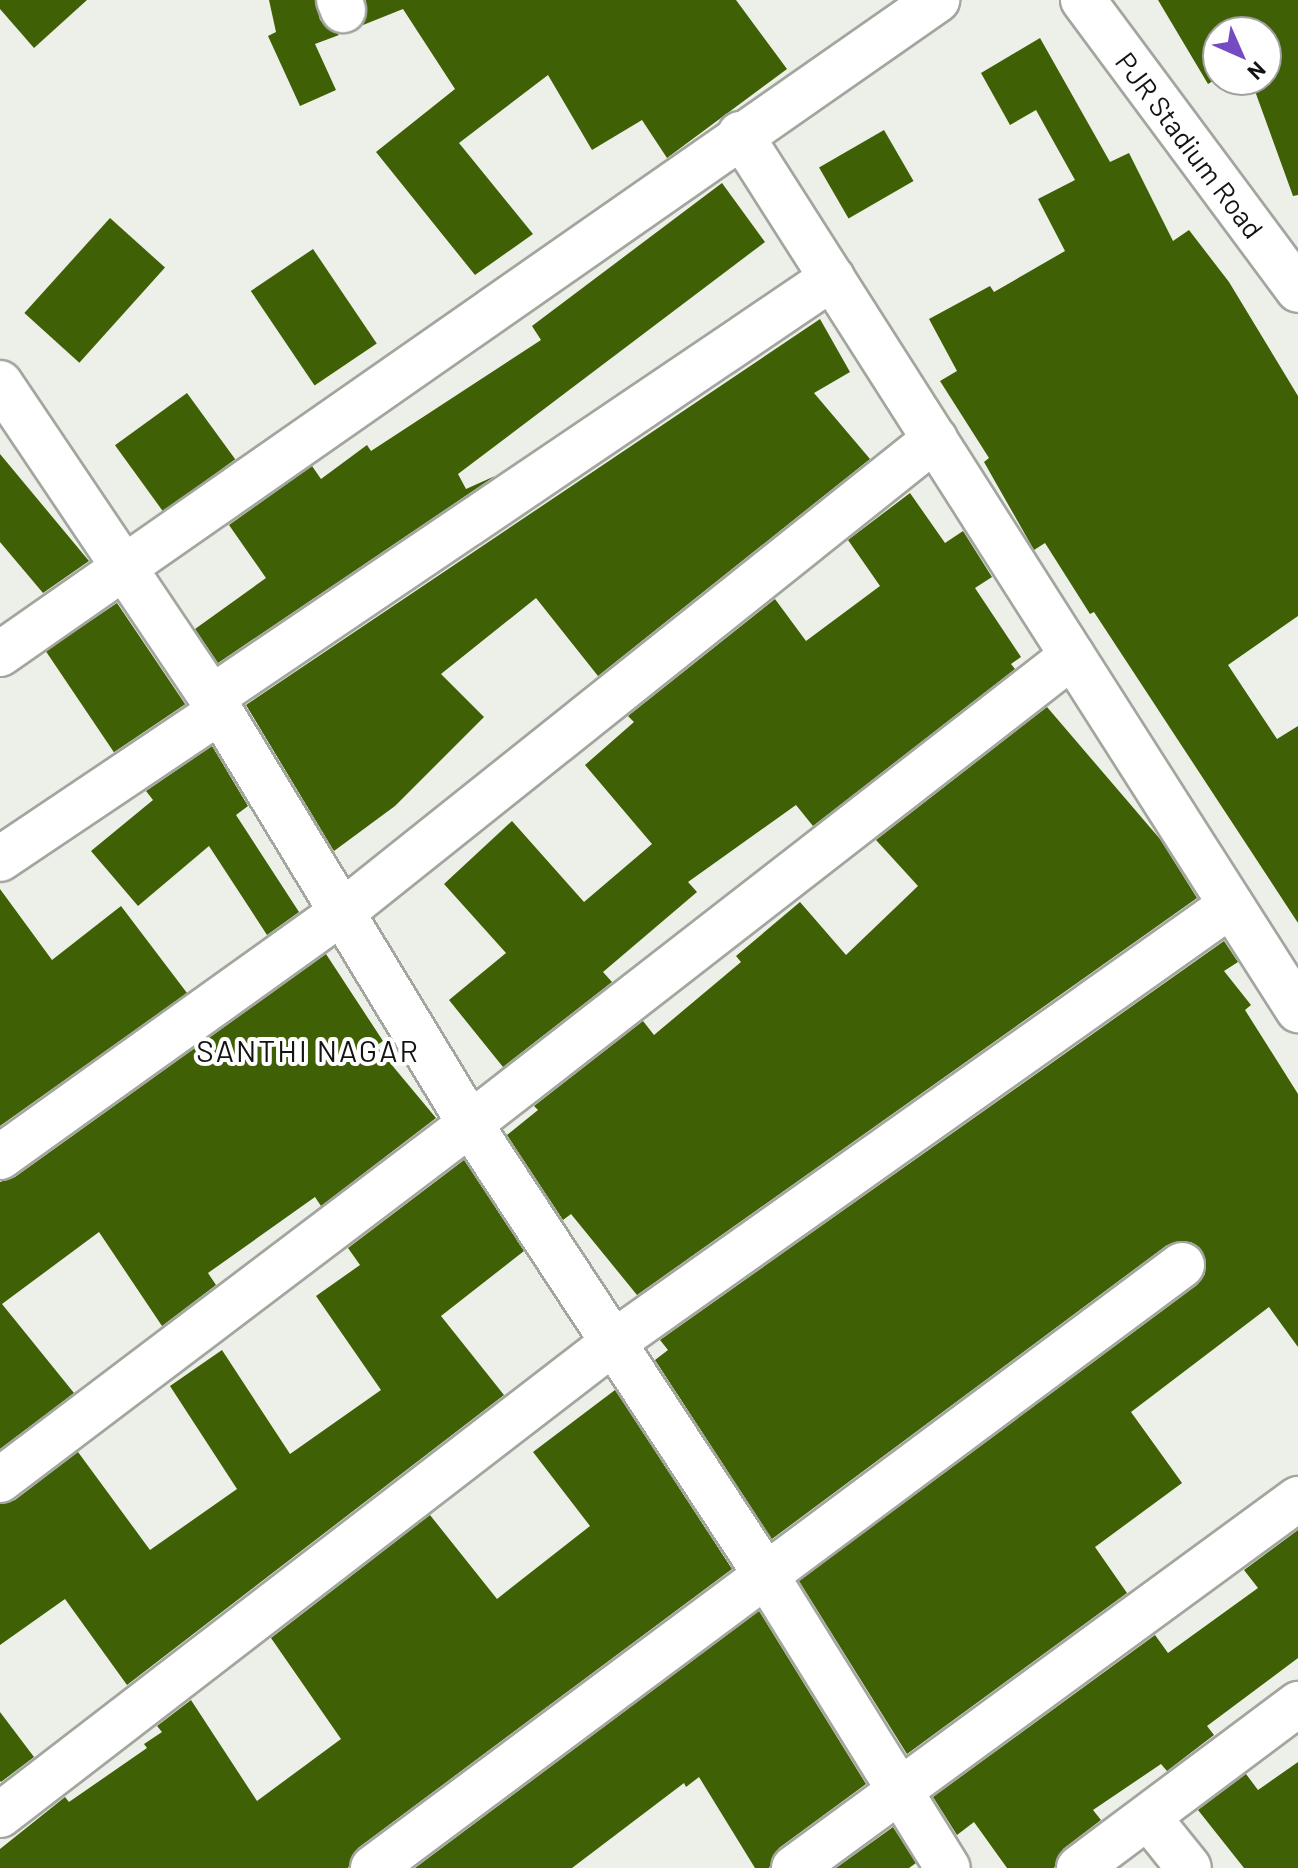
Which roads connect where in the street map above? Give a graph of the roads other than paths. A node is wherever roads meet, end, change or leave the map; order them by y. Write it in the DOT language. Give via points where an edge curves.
graph roads {
  1 [pos="937,0"];
  2 [pos="1083,0"];
  3 [pos="740,134"];
  4 [pos="832,278"];
  5 [pos="1298,290"];
  6 [pos="0,383"];
  7 [pos="935,439"];
  8 [pos="124,567"];
  9 [pos="0,654"];
  10 [pos="1072,656"];
  11 [pos="216,704"];
  12 [pos="0,859"];
  13 [pos="1231,905"];
  14 [pos="345,910"];
  15 [pos="1298,1010"];
  16 [pos="470,1124"];
  17 [pos="0,1157"];
  18 [pos="1182,1265"];
  19 [pos="614,1342"];
  20 [pos="0,1480"];
  21 [pos="1298,1499"];
  22 [pos="766,1575"];
  23 [pos="1298,1704"];
  24 [pos="899,1790"];
  25 [pos="0,1815"];
  26 [pos="1148,1817"];
  27 [pos="373,1868"];
  28 [pos="794,1868"];
  29 [pos="948,1868"];
  30 [pos="1079,1868"];
  31 [pos="1189,1868"];
  1 -- 3 [label="street"];
  2 -- 5 [label="street, PJR Stadium Road"];
  3 -- 4 [label="street"];
  3 -- 8 [label="street"];
  4 -- 7 [label="street"];
  4 -- 11 [label="street"];
  6 -- 8 [label="street"];
  7 -- 10 [label="street"];
  7 -- 14 [label="street"];
  8 -- 9 [label="street"];
  8 -- 11 [label="street"];
  10 -- 13 [label="street"];
  10 -- 16 [label="street"];
  11 -- 12 [label="street"];
  11 -- 14 [label="street"];
  13 -- 15 [label="street"];
  13 -- 19 [label="street"];
  14 -- 16 [label="street"];
  14 -- 17 [label="street"];
  16 -- 19 [label="street"];
  16 -- 20 [label="street"];
  18 -- 22 [label="street"];
  19 -- 22 [label="street"];
  19 -- 25 [label="street"];
  21 -- 24 [label="street"];
  22 -- 24 [label="street"];
  22 -- 27 [label="street"];
  23 -- 26 [label="street"];
  24 -- 28 [label="street"];
  24 -- 29 [label="street"];
  26 -- 30 [label="street"];
  26 -- 31 [label="street"];
}
